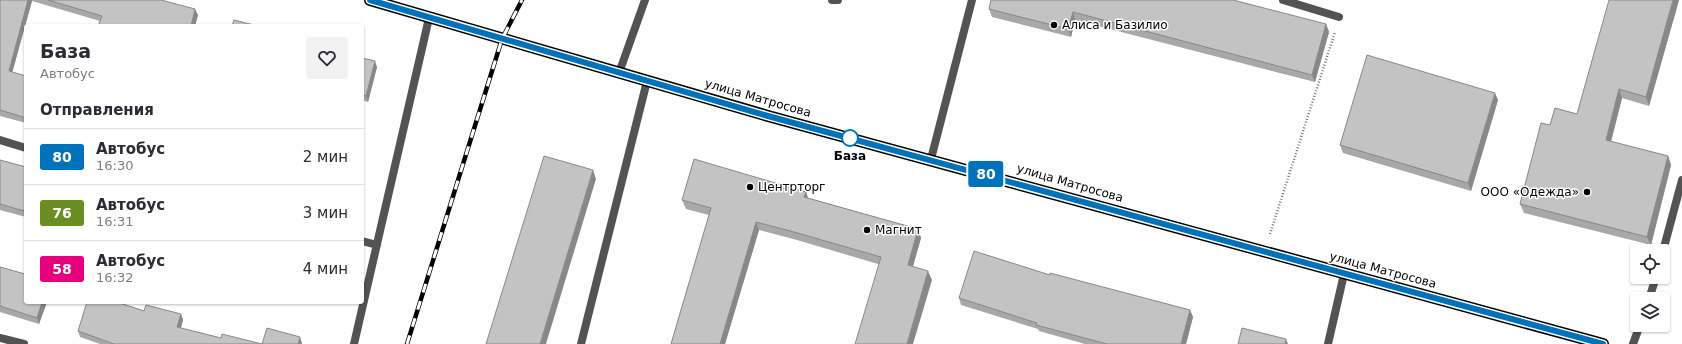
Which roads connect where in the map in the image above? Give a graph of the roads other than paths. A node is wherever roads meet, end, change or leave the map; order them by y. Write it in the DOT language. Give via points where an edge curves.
graph roads {
  1 [pos="370,0"];
  2 [pos="644,0"];
  3 [pos="832,0"];
  4 [pos="838,0"];
  5 [pos="972,0"];
  6 [pos="1283,0"];
  7 [pos="1340,17"];
  8 [pos="429,18"];
  9 [pos="619,73"];
  10 [pos="647,81"];
  11 [pos="0,140"];
  12 [pos="24,147"];
  13 [pos="931,159"];
  14 [pos="1682,180"];
  15 [pos="364,242"];
  16 [pos="1665,244"];
  17 [pos="377,245"];
  18 [pos="1344,274"];
  19 [pos="364,301"];
  20 [pos="363,304"];
  21 [pos="1637,332"];
  22 [pos="0,338"];
  23 [pos="24,344"];
  24 [pos="354,344"];
  25 [pos="581,344"];
  26 [pos="1328,344"];
  27 [pos="1603,344"];
  28 [pos="1633,344"];
  1 -- 8 [label="highway, улица Матросова"];
  2 -- 9 [label="street"];
  3 -- 4 [label="street"];
  5 -- 13 [label="street"];
  6 -- 7 [label="street"];
  8 -- 9 [label="highway, улица Матросова"];
  8 -- 17 [label="street"];
  9 -- 10 [label="highway, улица Матросова"];
  10 -- 13 [label="highway, улица Матросова"];
  10 -- 25 [label="street"];
  11 -- 12 [label="street"];
  13 -- 18 [label="highway, улица Матросова"];
  14 -- 16 [label="street"];
  15 -- 17 [label="street"];
  17 -- 19 [label="street"];
  18 -- 26 [label="street"];
  18 -- 27 [label="highway, улица Матросова"];
  20 -- 24 [label="street"];
  21 -- 28 [label="street"];
  22 -- 23 [label="street"];
}
